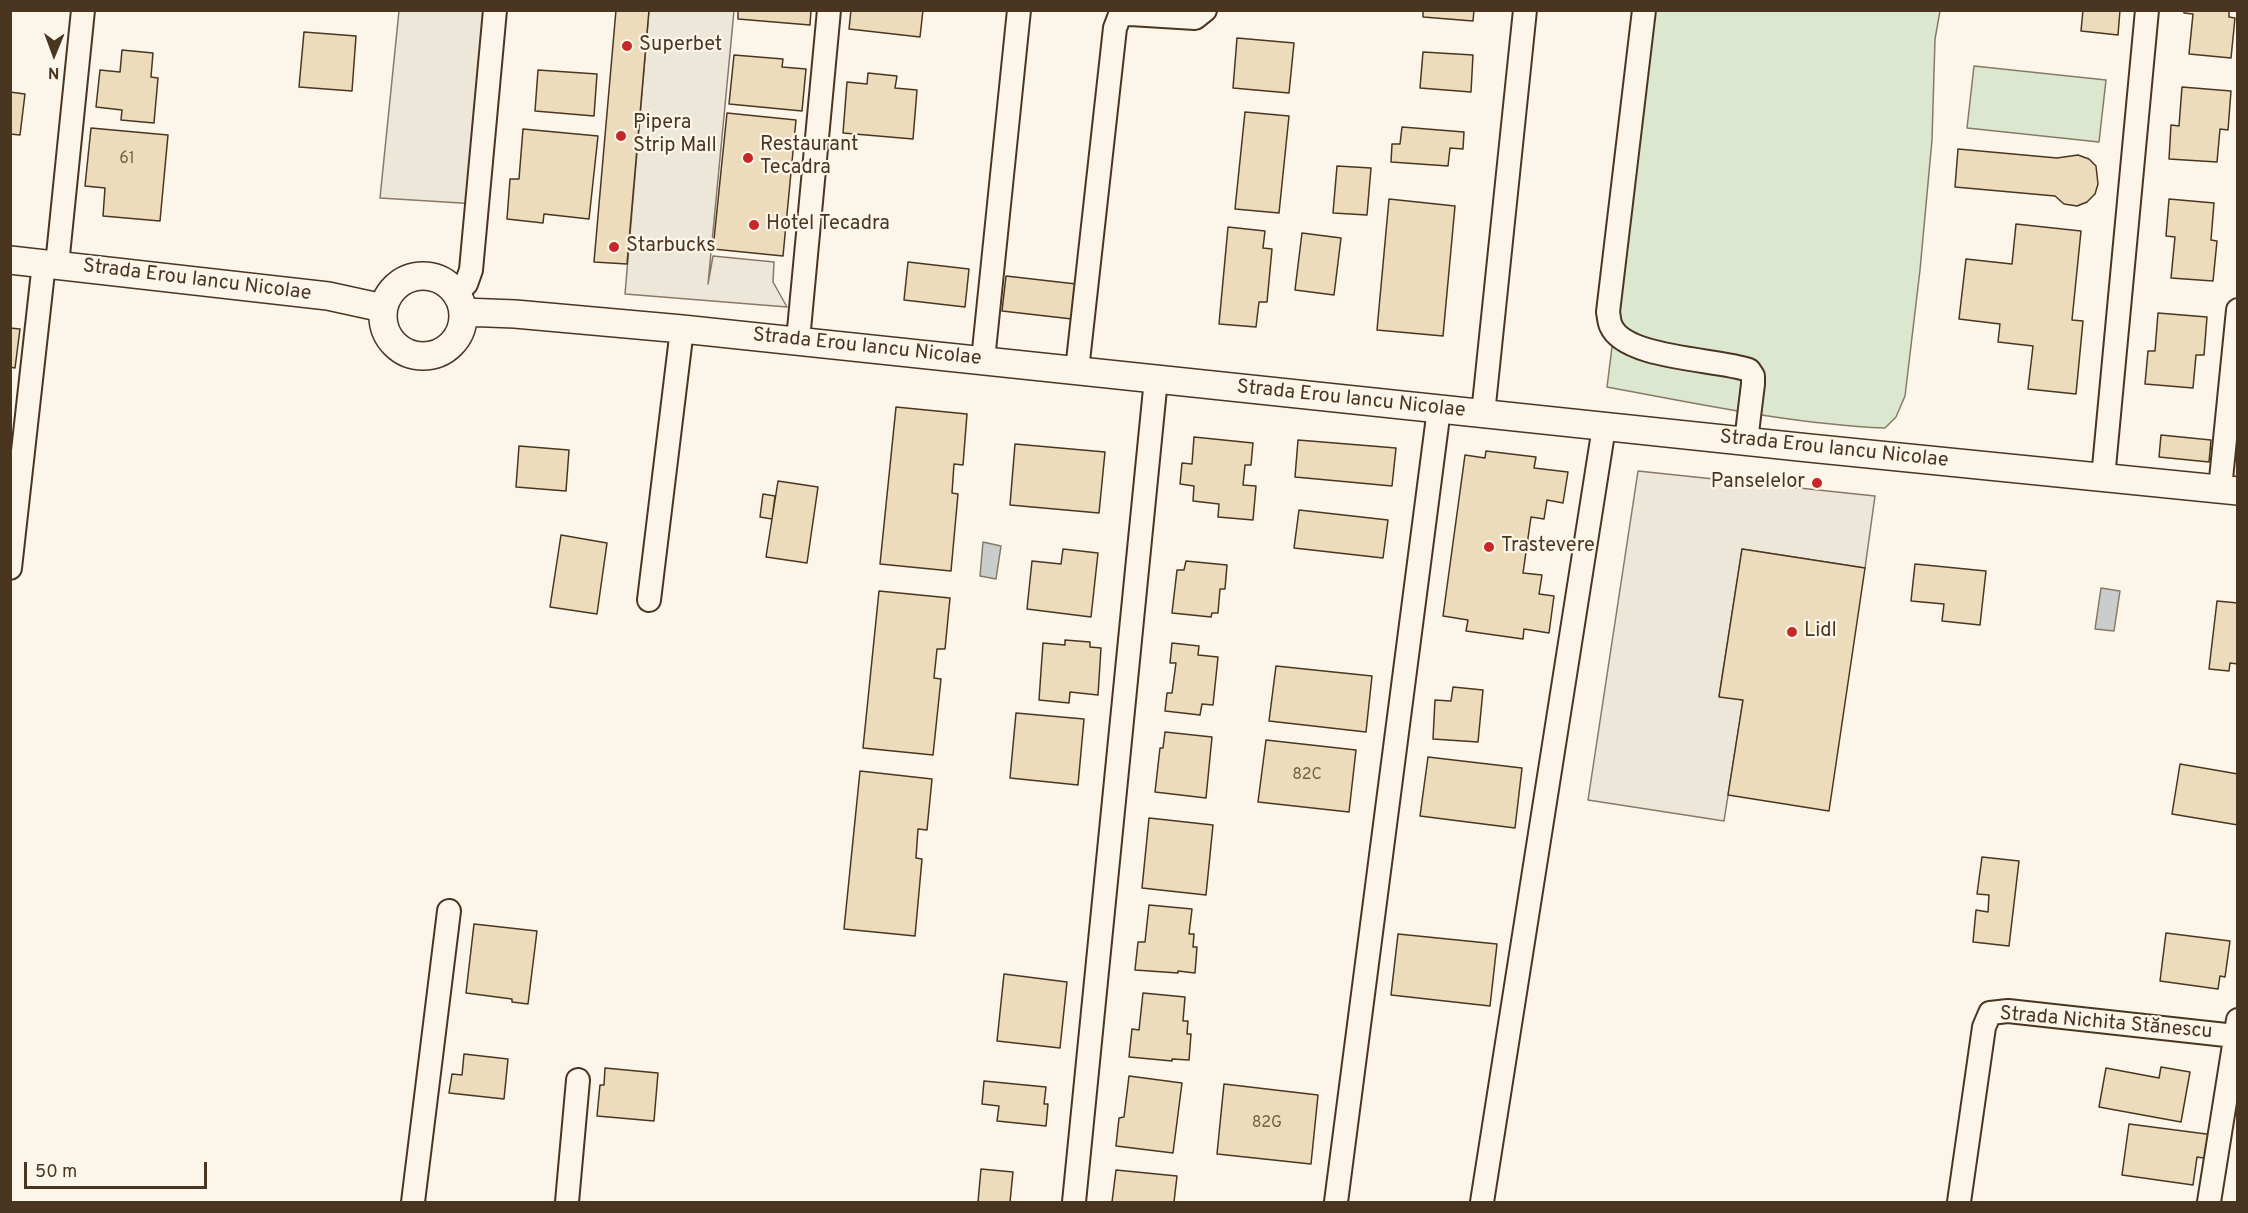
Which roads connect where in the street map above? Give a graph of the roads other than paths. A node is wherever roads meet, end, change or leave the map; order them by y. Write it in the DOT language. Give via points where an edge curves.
graph roads {
  1 [pos="83,10"];
  2 [pos="495,10"];
  3 [pos="830,10"];
  4 [pos="1019,10"];
  5 [pos="1205,10"];
  6 [pos="1526,10"];
  7 [pos="1644,10"];
  8 [pos="2147,10"];
  9 [pos="10,260"];
  10 [pos="51,264"];
  11 [pos="460,302"];
  12 [pos="383,308"];
  13 [pos="2238,310"];
  14 [pos="682,329"];
  15 [pos="798,340"];
  16 [pos="984,360"];
  17 [pos="1077,370"];
  18 [pos="1156,379"];
  19 [pos="1440,409"];
  20 [pos="1484,414"];
  21 [pos="1604,427"];
  22 [pos="1746,441"];
  23 [pos="2103,478"];
  24 [pos="2229,490"];
  25 [pos="10,568"];
  26 [pos="649,600"];
  27 [pos="449,911"];
  28 [pos="2236,1028"];
  29 [pos="578,1080"];
  30 [pos="413,1203"];
  31 [pos="567,1203"];
  32 [pos="1074,1203"];
  33 [pos="1336,1203"];
  34 [pos="1482,1203"];
  35 [pos="1959,1203"];
  36 [pos="2209,1203"];
  1 -- 10 [label="street"];
  2 -- 11 [label="street" via="471,270"];
  3 -- 15 [label="street"];
  4 -- 16 [label="street"];
  5 -- 17 [label="street" via="1195,18 1120,15 1114,28"];
  6 -- 20 [label="street"];
  7 -- 22 [label="street" via="1608,312 1611,327 1622,339 1647,350 1749,370 1753,384"];
  8 -- 23 [label="street"];
  9 -- 10 [label="street, Strada Erou Iancu Nicolae"];
  10 -- 12 [label="street, Strada Erou Iancu Nicolae" via="328,296"];
  10 -- 25 [label="street"];
  11 -- 12 [label="street" via="447,283 422,275 397,284"];
  11 -- 12 [label="street" via="462,326 457,338 435,354 421,356 396,346 387,334"];
  11 -- 14 [label="street, Strada Erou Iancu Nicolae" via="525,314"];
  13 -- 24 [label="street"];
  14 -- 15 [label="street, Strada Erou Iancu Nicolae"];
  14 -- 26 [label="street"];
  15 -- 16 [label="street, Strada Erou Iancu Nicolae"];
  16 -- 17 [label="street, Strada Erou Iancu Nicolae"];
  17 -- 18 [label="street, Strada Erou Iancu Nicolae"];
  18 -- 19 [label="street, Strada Erou Iancu Nicolae"];
  18 -- 32 [label="street"];
  19 -- 20 [label="street, Strada Erou Iancu Nicolae"];
  19 -- 33 [label="street"];
  20 -- 21 [label="street, Strada Erou Iancu Nicolae"];
  21 -- 22 [label="street, Strada Erou Iancu Nicolae"];
  21 -- 34 [label="street"];
  22 -- 23 [label="street, Strada Erou Iancu Nicolae"];
  23 -- 24 [label="street, Strada Erou Iancu Nicolae"];
  27 -- 30 [label="street"];
  28 -- 35 [label="street, Strada Nichita Stănescu" via="2008,1011 1990,1013 1984,1027"];
  28 -- 36 [label="street, Strada Nichita Stănescu"];
  29 -- 31 [label="street"];
}
